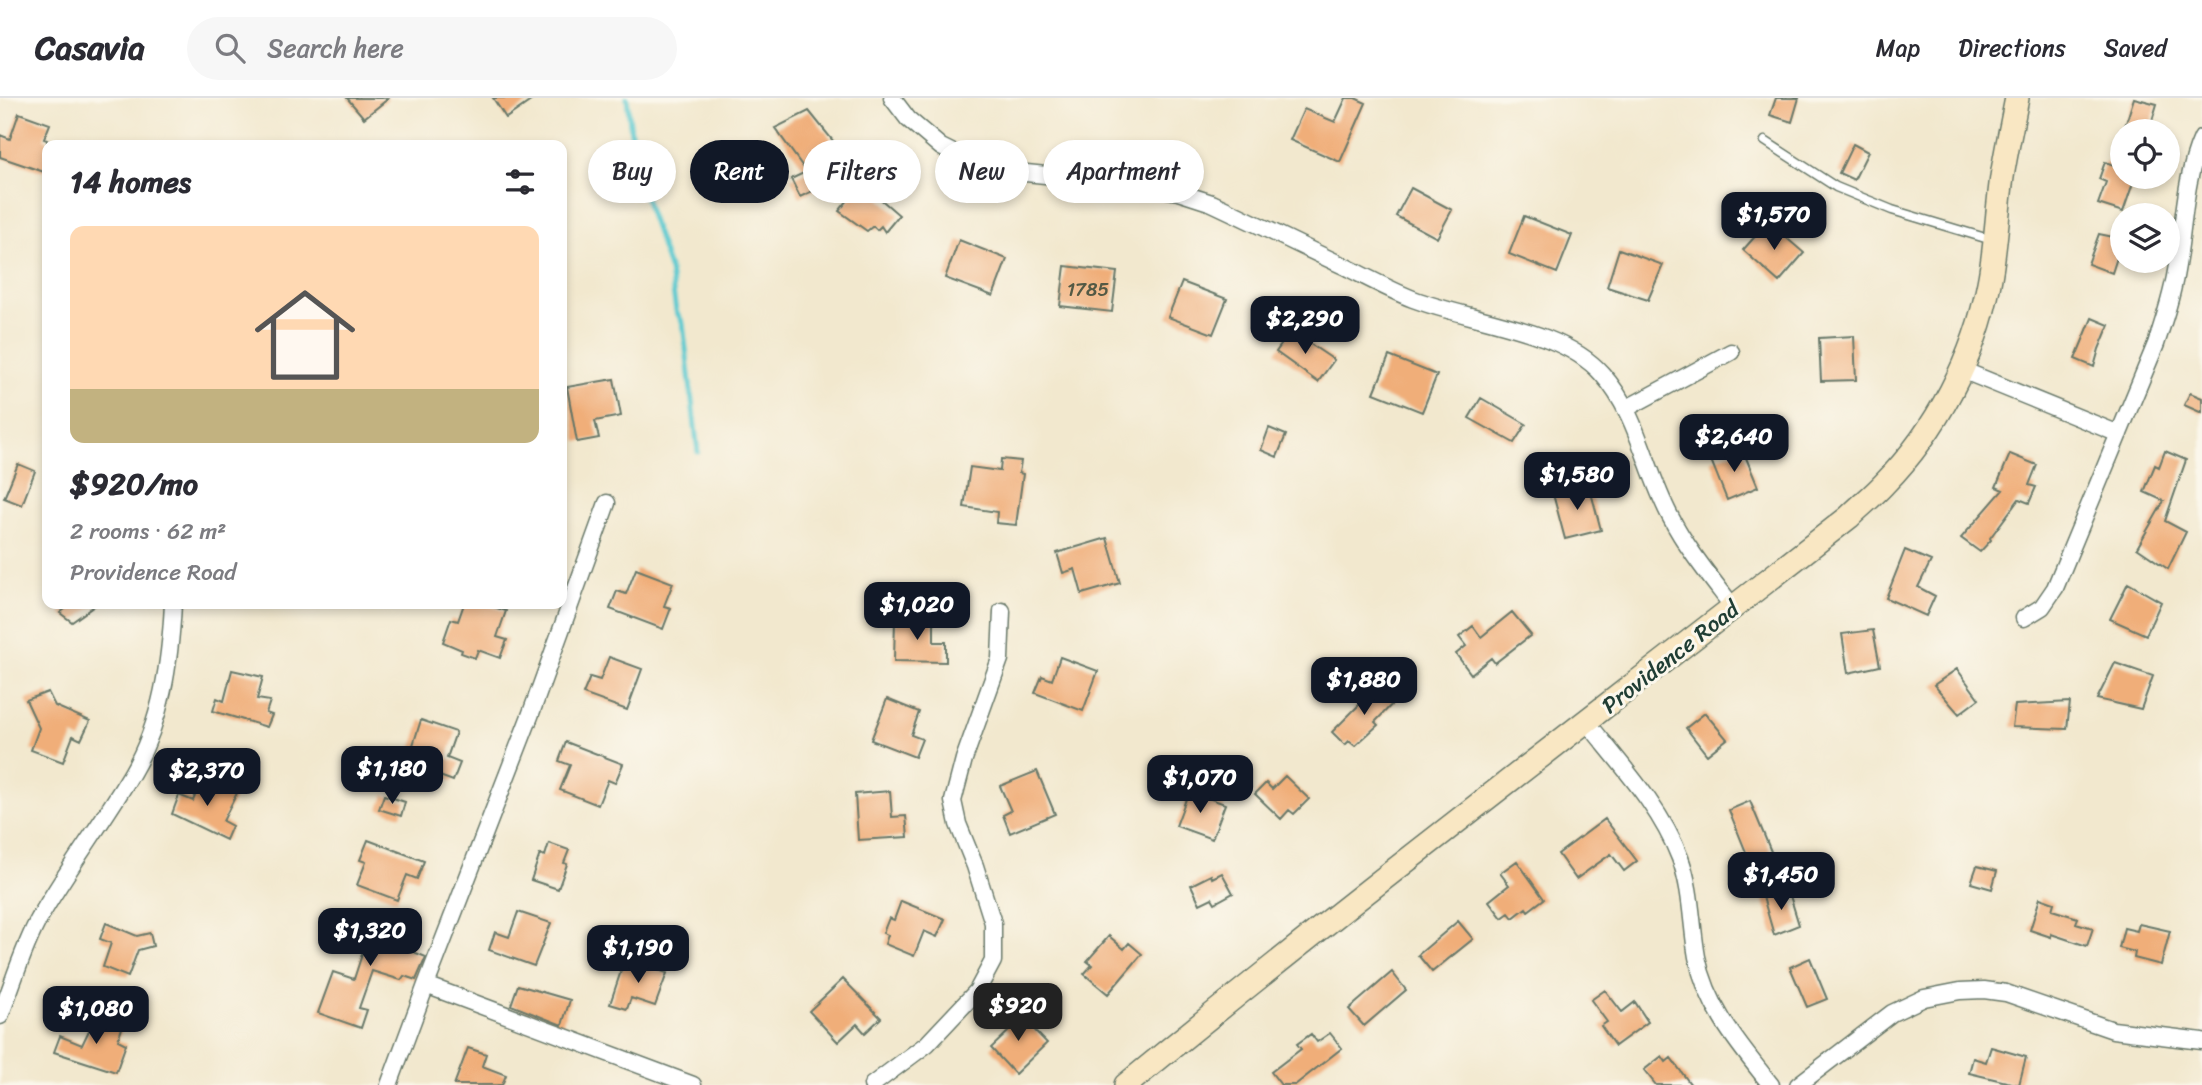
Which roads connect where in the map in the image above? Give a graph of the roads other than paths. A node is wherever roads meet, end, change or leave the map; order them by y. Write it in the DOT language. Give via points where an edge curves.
graph roads {
  1 [pos="892,98"];
  2 [pos="2017,98"];
  3 [pos="2202,138"];
  4 [pos="1765,141"];
  5 [pos="1994,240"];
  6 [pos="1731,352"];
  7 [pos="1962,370"];
  8 [pos="1627,408"];
  9 [pos="2119,434"];
  10 [pos="607,503"];
  11 [pos="1733,607"];
  12 [pos="173,609"];
  13 [pos="1002,611"];
  14 [pos="2024,618"];
  15 [pos="1587,722"];
  16 [pos="426,985"];
  17 [pos="0,1016"];
  18 [pos="2202,1041"];
  19 [pos="389,1085"];
  20 [pos="693,1085"];
  21 [pos="872,1085"];
  22 [pos="1126,1085"];
  23 [pos="1771,1085"];
  24 [pos="1798,1085"];
  1 -- 8 [label="street" via="908,119 941,147 969,161 997,170 1178,192 1212,203 1411,298 1564,345 1600,370"];
  2 -- 5 [label="street, Providence Road"];
  3 -- 9 [label="street" via="2191,174 2168,308"];
  4 -- 5 [label="lane" via="1836,187 1892,210"];
  5 -- 7 [label="street, Providence Road" via="1989,283"];
  6 -- 8 [label="street"];
  7 -- 9 [label="street"];
  7 -- 11 [label="street, Providence Road" via="1927,431 1884,484"];
  8 -- 11 [label="street" via="1670,516"];
  9 -- 14 [label="street" via="2056,588 2042,607"];
  10 -- 16 [label="street"];
  11 -- 15 [label="street, Providence Road"];
  12 -- 17 [label="street" via="165,687 133,771 38,919"];
  13 -- 21 [label="street" via="1000,659 953,801 993,923 993,961 977,991 927,1044"];
  15 -- 22 [label="street, Providence Road"];
  15 -- 23 [label="street" via="1670,834 1688,884 1698,958 1709,997 1729,1032"];
  16 -- 19 [label="street"];
  16 -- 20 [label="street"];
  18 -- 24 [label="street" via="2113,1030 2006,993 1959,991 1924,998 1892,1013"];
}
